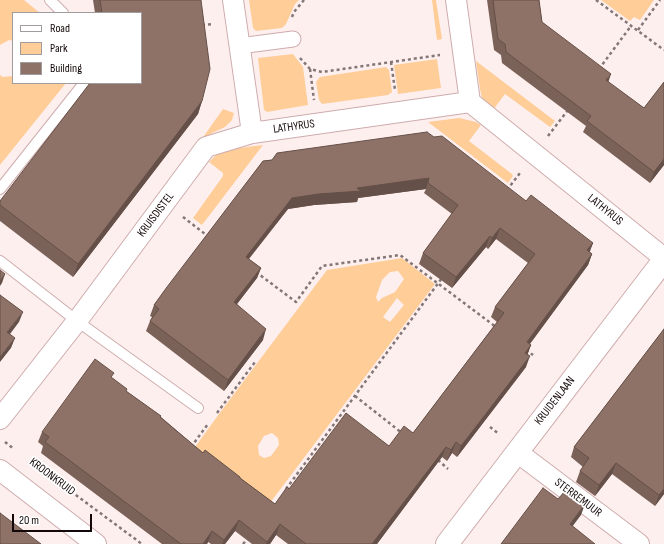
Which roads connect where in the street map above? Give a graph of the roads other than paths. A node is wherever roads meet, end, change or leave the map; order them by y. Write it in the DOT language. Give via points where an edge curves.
graph roads {
  1 [pos="50,0"];
  2 [pos="233,0"];
  3 [pos="456,0"];
  4 [pos="62,12"];
  5 [pos="293,38"];
  6 [pos="240,46"];
  7 [pos="83,84"];
  8 [pos="470,102"];
  9 [pos="252,133"];
  10 [pos="0,189"];
  11 [pos="664,259"];
  12 [pos="0,261"];
  13 [pos="77,321"];
  14 [pos="198,408"];
  15 [pos="0,419"];
  16 [pos="517,452"];
  17 [pos="0,470"];
  18 [pos="96,544"];
  19 [pos="447,544"];
  20 [pos="639,544"];
  1 -- 4 [label="lane"];
  2 -- 6 [label="street"];
  3 -- 8 [label="street"];
  5 -- 6 [label="street"];
  6 -- 9 [label="street"];
  7 -- 10 [label="lane"];
  8 -- 9 [label="street, LATHYRUS"];
  8 -- 11 [label="street, LATHYRUS"];
  9 -- 13 [label="street, KRUISDISTEL" via="206,148"];
  11 -- 16 [label="street, KRUIDENLAAN"];
  12 -- 13 [label="lane"];
  13 -- 14 [label="lane"];
  13 -- 15 [label="street, KRUISDISTEL"];
  16 -- 19 [label="street, KRUIDENLAAN"];
  16 -- 20 [label="street, STERREMUUR"];
  17 -- 18 [label="street"];
}
